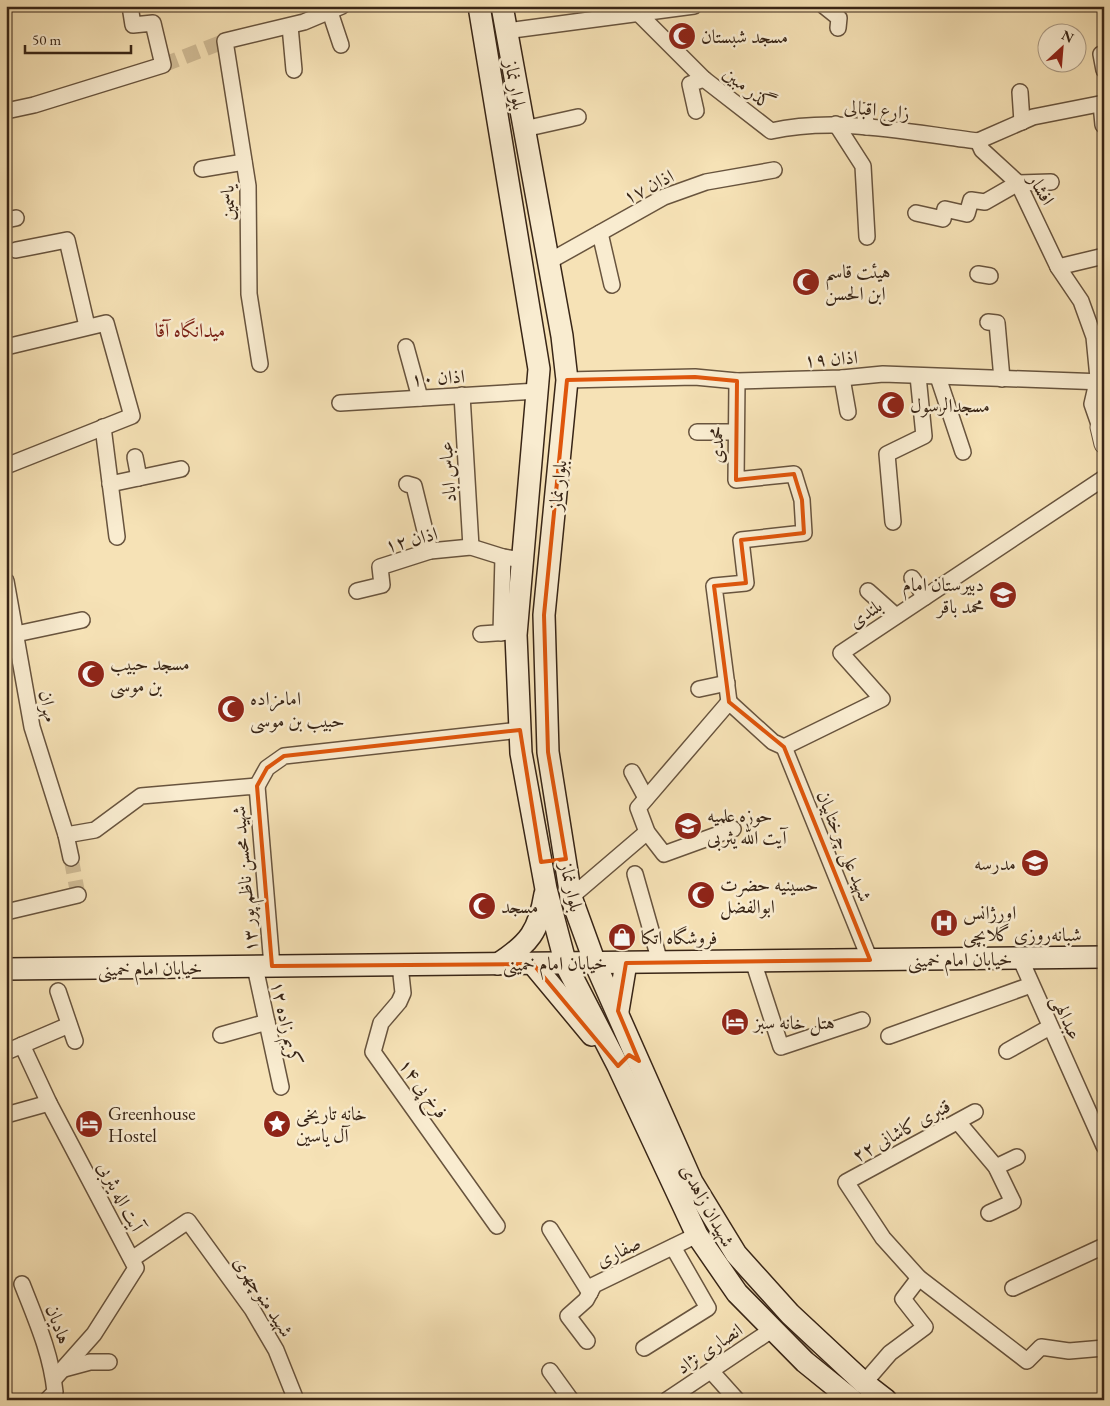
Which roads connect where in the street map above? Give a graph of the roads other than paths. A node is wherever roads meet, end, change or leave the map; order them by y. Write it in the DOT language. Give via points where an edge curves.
graph roads {
  1 [pos="130,6"];
  2 [pos="479,6"];
  3 [pos="502,6"];
  4 [pos="694,6"];
  5 [pos="824,6"];
  6 [pos="336,9"];
  7 [pos="639,14"];
  8 [pos="290,26"];
  9 [pos="838,28"];
  10 [pos="506,30"];
  11 [pos="341,45"];
  12 [pos="1102,53"];
  13 [pos="294,70"];
  14 [pos="1104,70"];
  15 [pos="704,79"];
  16 [pos="1020,92"];
  17 [pos="1102,104"];
  18 [pos="6,111"];
  19 [pos="696,111"];
  20 [pos="864,111"];
  21 [pos="578,117"];
  22 [pos="1022,122"];
  23 [pos="836,124"];
  24 [pos="1103,125"];
  25 [pos="867,127"];
  26 [pos="524,129"];
  27 [pos="771,131"];
  28 [pos="978,141"];
  29 [pos="244,162"];
  30 [pos="202,169"];
  31 [pos="774,170"];
  32 [pos="1051,182"];
  33 [pos="1018,183"];
  34 [pos="916,213"];
  35 [pos="600,233"];
  36 [pos="866,237"];
  37 [pos="16,250"];
  38 [pos="1104,256"];
  39 [pos="548,262"];
  40 [pos="1058,267"];
  41 [pos="612,284"];
  42 [pos="988,322"];
  43 [pos="86,326"];
  44 [pos="6,347"];
  45 [pos="406,347"];
  46 [pos="260,364"];
  47 [pos="918,376"];
  48 [pos="938,377"];
  49 [pos="842,378"];
  50 [pos="1002,379"];
  51 [pos="567,380"];
  52 [pos="737,382"];
  53 [pos="1100,382"];
  54 [pos="538,391"];
  55 [pos="462,395"];
  56 [pos="420,398"];
  57 [pos="340,403"];
  58 [pos="848,412"];
  59 [pos="103,427"];
  60 [pos="697,432"];
  61 [pos="736,432"];
  62 [pos="1102,432"];
  63 [pos="963,452"];
  64 [pos="135,456"];
  65 [pos="6,466"];
  66 [pos="181,469"];
  67 [pos="139,478"];
  68 [pos="1104,478"];
  69 [pos="110,484"];
  70 [pos="406,484"];
  71 [pos="893,522"];
  72 [pos="117,537"];
  73 [pos="472,547"];
  74 [pos="430,551"];
  75 [pos="513,558"];
  76 [pos="912,578"];
  77 [pos="6,581"];
  78 [pos="357,591"];
  79 [pos="868,591"];
  80 [pos="925,597"];
  81 [pos="9,606"];
  82 [pos="896,616"];
  83 [pos="82,620"];
  84 [pos="508,632"];
  85 [pos="16,634"];
  86 [pos="482,634"];
  87 [pos="727,683"];
  88 [pos="700,689"];
  89 [pos="729,702"];
  90 [pos="520,730"];
  91 [pos="784,747"];
  92 [pos="632,772"];
  93 [pos="257,786"];
  94 [pos="646,798"];
  95 [pos="732,829"];
  96 [pos="647,832"];
  97 [pos="66,835"];
  98 [pos="71,858"];
  99 [pos="566,859"];
  100 [pos="541,862"];
  101 [pos="635,874"];
  102 [pos="546,889"];
  103 [pos="78,895"];
  104 [pos="571,897"];
  105 [pos="6,912"];
  106 [pos="1020,958"];
  107 [pos="1104,958"];
  108 [pos="870,960"];
  109 [pos="753,961"];
  110 [pos="660,962"];
  111 [pos="595,963"];
  112 [pos="626,963"];
  113 [pos="498,964"];
  114 [pos="533,964"];
  115 [pos="400,965"];
  116 [pos="566,965"];
  117 [pos="263,966"];
  118 [pos="6,969"];
  119 [pos="1032,985"];
  120 [pos="58,991"];
  121 [pos="618,1011"];
  122 [pos="862,1020"];
  123 [pos="267,1022"];
  124 [pos="69,1025"];
  125 [pos="1050,1027"];
  126 [pos="222,1035"];
  127 [pos="889,1036"];
  128 [pos="74,1041"];
  129 [pos="22,1045"];
  130 [pos="1007,1051"];
  131 [pos="6,1052"];
  132 [pos="639,1061"];
  133 [pos="618,1066"];
  134 [pos="281,1087"];
  135 [pos="49,1103"];
  136 [pos="975,1112"];
  137 [pos="6,1115"];
  138 [pos="958,1122"];
  139 [pos="1104,1146"];
  140 [pos="1017,1157"];
  141 [pos="996,1167"];
  142 [pos="989,1213"];
  143 [pos="497,1226"];
  144 [pos="550,1229"];
  145 [pos="697,1235"];
  146 [pos="673,1246"];
  147 [pos="1104,1246"];
  148 [pos="132,1259"];
  149 [pos="918,1278"];
  150 [pos="22,1284"];
  151 [pos="1013,1288"];
  152 [pos="590,1293"];
  153 [pos="773,1329"];
  154 [pos="587,1342"];
  155 [pos="644,1348"];
  156 [pos="1104,1348"];
  157 [pos="109,1362"];
  158 [pos="550,1371"];
  159 [pos="711,1371"];
  160 [pos="59,1374"];
  161 [pos="858,1391"];
  162 [pos="47,1400"];
  163 [pos="296,1400"];
  164 [pos="571,1400"];
  165 [pos="667,1400"];
  166 [pos="737,1400"];
  167 [pos="886,1400"];
  1 -- 18 [label="street" via="133,25 153,23 163,65"];
  2 -- 54 [label="main road, بلوار نماز" via="539,369"];
  3 -- 10 [label="main road, بلوار نماز"];
  4 -- 7 [label="street"];
  5 -- 9 [label="street" via="839,18"];
  6 -- 8 [label="street"];
  6 -- 11 [label="street"];
  7 -- 10 [label="street"];
  7 -- 15 [label="street, گذر مبین"];
  8 -- 13 [label="street"];
  8 -- 29 [label="street, یاسمین" via="225,41"];
  10 -- 26 [label="main road, بلوار نماز"];
  12 -- 14 [label="street"];
  15 -- 19 [label="street" via="690,84"];
  15 -- 27 [label="street, گذر مبین"];
  16 -- 22 [label="street"];
  17 -- 22 [label="street"];
  17 -- 24 [label="street"];
  20 -- 25 [label="street"];
  21 -- 26 [label="street"];
  22 -- 28 [label="street"];
  23 -- 25 [label="street, زارع اقبالی"];
  23 -- 27 [label="street, زارع اقبالی"];
  23 -- 36 [label="street" via="863,166"];
  25 -- 28 [label="street, زارع اقبالی"];
  26 -- 39 [label="main road, بلوار نماز"];
  28 -- 33 [label="street, افشار" via="982,150"];
  29 -- 30 [label="street"];
  29 -- 46 [label="street, یاسمین" via="248,186 249,294"];
  31 -- 35 [label="street, اذان ۱۷" via="706,182 664,197"];
  32 -- 33 [label="street"];
  33 -- 34 [label="street" via="984,202 971,200 967,214 945,208 943,219"];
  33 -- 40 [label="street, افشار"];
  35 -- 39 [label="street, اذان ۱۷"];
  35 -- 41 [label="street"];
  37 -- 43 [label="street" via="67,240"];
  38 -- 40 [label="street"];
  39 -- 51 [label="main road, بلوار نماز"];
  40 -- 53 [label="street, افشار" via="1081,301 1094,337"];
  42 -- 50 [label="street" via="997,322"];
  43 -- 44 [label="street"];
  43 -- 59 [label="street" via="106,323 132,416"];
  45 -- 56 [label="street"];
  47 -- 48 [label="street, اذان ۱۹"];
  47 -- 49 [label="street, اذان ۱۹" via="883,374"];
  47 -- 71 [label="street" via="924,436 887,454"];
  48 -- 50 [label="street, اذان ۱۹"];
  48 -- 63 [label="street"];
  49 -- 52 [label="street, اذان ۱۹"];
  49 -- 58 [label="street"];
  50 -- 53 [label="street, اذان ۱۹"];
  51 -- 52 [label="street, اذان ۱۹" via="696,377"];
  51 -- 99 [label="main road, بلوار نماز" via="544,615 548,752"];
  52 -- 61 [label="street, محمدی"];
  53 -- 62 [label="street, افشار" via="1092,404"];
  54 -- 55 [label="street, اذان ۱۰"];
  54 -- 75 [label="main road, بلوار نماز"];
  55 -- 56 [label="street, اذان ۱۰"];
  55 -- 73 [label="street, عباس اباد"];
  56 -- 57 [label="street, اذان ۱۰"];
  59 -- 65 [label="street"];
  59 -- 69 [label="street"];
  60 -- 61 [label="street"];
  61 -- 87 [label="street, محمدی" via="736,480 794,474 802,500 804,533 741,540 746,583 714,586"];
  64 -- 67 [label="street"];
  66 -- 67 [label="street"];
  67 -- 69 [label="street"];
  68 -- 80 [label="street, بلندی"];
  69 -- 72 [label="street"];
  70 -- 74 [label="street" via="414,486"];
  73 -- 74 [label="street, اذان ۱۲"];
  73 -- 75 [label="street, اذان ۱۲"];
  74 -- 78 [label="street, اذان ۱۲" via="380,567 382,585"];
  75 -- 84 [label="main road, بلوار نماز"];
  76 -- 80 [label="street"];
  77 -- 81 [label="street, مهران"];
  79 -- 82 [label="street"];
  80 -- 82 [label="street, بلندی"];
  81 -- 85 [label="street, مهران"];
  82 -- 91 [label="street, بلندی" via="841,653 882,699"];
  83 -- 85 [label="street"];
  84 -- 86 [label="street"];
  84 -- 90 [label="main road, بلوار نماز"];
  85 -- 97 [label="street, مهران" via="32,727"];
  87 -- 88 [label="street"];
  87 -- 89 [label="street"];
  89 -- 91 [label="street" via="773,742"];
  89 -- 94 [label="street"];
  90 -- 93 [label="street" via="284,756 266,768"];
  90 -- 100 [label="main road, بلوار نماز" via="520,753"];
  91 -- 108 [label="street, شهید علی چرختابیان"];
  92 -- 94 [label="street"];
  93 -- 97 [label="street, شهید محسن ناظم پور ۱۳" via="141,796 95,830"];
  93 -- 117 [label="street, شهید محسن ناظم پور ۱۳"];
  94 -- 96 [label="street" via="638,808"];
  95 -- 96 [label="street" via="664,854"];
  96 -- 104 [label="street"];
  97 -- 98 [label="street, مهران"];
  99 -- 100 [label="main road"];
  99 -- 104 [label="main road, بلوار نماز"];
  100 -- 102 [label="main road, بلوار نماز"];
  101 -- 110 [label="street"];
  102 -- 113 [label="main road" via="539,923 532,935 524,946"];
  102 -- 116 [label="main road, بلوار نماز"];
  103 -- 105 [label="street"];
  104 -- 111 [label="main road, بلوار نماز"];
  106 -- 107 [label="main road, خیابان امام خمینی"];
  106 -- 108 [label="main road, خیابان امام خمینی"];
  106 -- 119 [label="street, عبدالهی"];
  108 -- 109 [label="main road, خیابان امام خمینی"];
  109 -- 110 [label="main road, خیابان امام خمینی"];
  109 -- 122 [label="street" via="781,1047"];
  110 -- 112 [label="main road, خیابان امام خمینی"];
  111 -- 112 [label="main road, خیابان امام خمینی"];
  111 -- 116 [label="main road, خیابان امام خمینی"];
  111 -- 121 [label="main road, شهیدان زاهدی"];
  112 -- 121 [label="main road"];
  113 -- 114 [label="main road, خیابان امام خمینی"];
  113 -- 115 [label="main road, خیابان امام خمینی"];
  114 -- 116 [label="main road, خیابان امام خمینی"];
  114 -- 133 [label="main road"];
  115 -- 117 [label="main road, خیابان امام خمینی"];
  115 -- 143 [label="street, فرخ پی ۱۴" via="402,993 399,1002 381,1023 373,1052"];
  116 -- 133 [label="main road, شهیدان زاهدی"];
  117 -- 118 [label="main road, خیابان امام خمینی"];
  117 -- 123 [label="street, کریم زاده ۱۲"];
  119 -- 125 [label="street, عبدالهی"];
  119 -- 127 [label="street"];
  120 -- 124 [label="street"];
  121 -- 132 [label="main road, شهیدان زاهدی"];
  123 -- 126 [label="street"];
  123 -- 134 [label="street, کریم زاده ۱۲"];
  124 -- 128 [label="street"];
  124 -- 129 [label="street"];
  125 -- 130 [label="street"];
  125 -- 139 [label="street, عبدالهی"];
  129 -- 131 [label="street"];
  129 -- 135 [label="street, آیت اله یثربی"];
  132 -- 133 [label="main road" via="627,1057"];
  132 -- 161 [label="main road, شهیدان زاهدی" via="692,1182 736,1254"];
  133 -- 145 [label="main road, شهیدان زاهدی"];
  135 -- 137 [label="street"];
  135 -- 148 [label="street, آیت اله یثربی"];
  136 -- 138 [label="street, قنبری کاشانی ۲۲"];
  138 -- 141 [label="street"];
  138 -- 149 [label="street, قنبری کاشانی ۲۲" via="846,1182 883,1238"];
  140 -- 141 [label="street"];
  141 -- 142 [label="street" via="1013,1202"];
  144 -- 152 [label="street"];
  145 -- 146 [label="street, صفاری"];
  145 -- 153 [label="main road, شهیدان زاهدی" via="737,1293"];
  146 -- 152 [label="street, صفاری" via="594,1285"];
  146 -- 155 [label="street" via="708,1308"];
  147 -- 151 [label="street"];
  148 -- 160 [label="street" via="136,1268 94,1334"];
  148 -- 163 [label="street, شهید منوچهری" via="188,1221 252,1310 276,1350"];
  149 -- 156 [label="street" via="1027,1362 1041,1347 1069,1351"];
  149 -- 161 [label="street" via="903,1299 925,1327 890,1354"];
  150 -- 160 [label="street, هادیان"];
  152 -- 154 [label="street, صفاری" via="568,1316"];
  153 -- 159 [label="street, انصاری نژاد"];
  153 -- 161 [label="main road, شهیدان زاهدی" via="805,1362"];
  157 -- 160 [label="street" via="90,1362"];
  158 -- 164 [label="street"];
  159 -- 165 [label="street, انصاری نژاد"];
  159 -- 166 [label="street"];
  160 -- 162 [label="street" via="55,1392"];
  161 -- 167 [label="main road, شهیدان زاهدی"];
}
